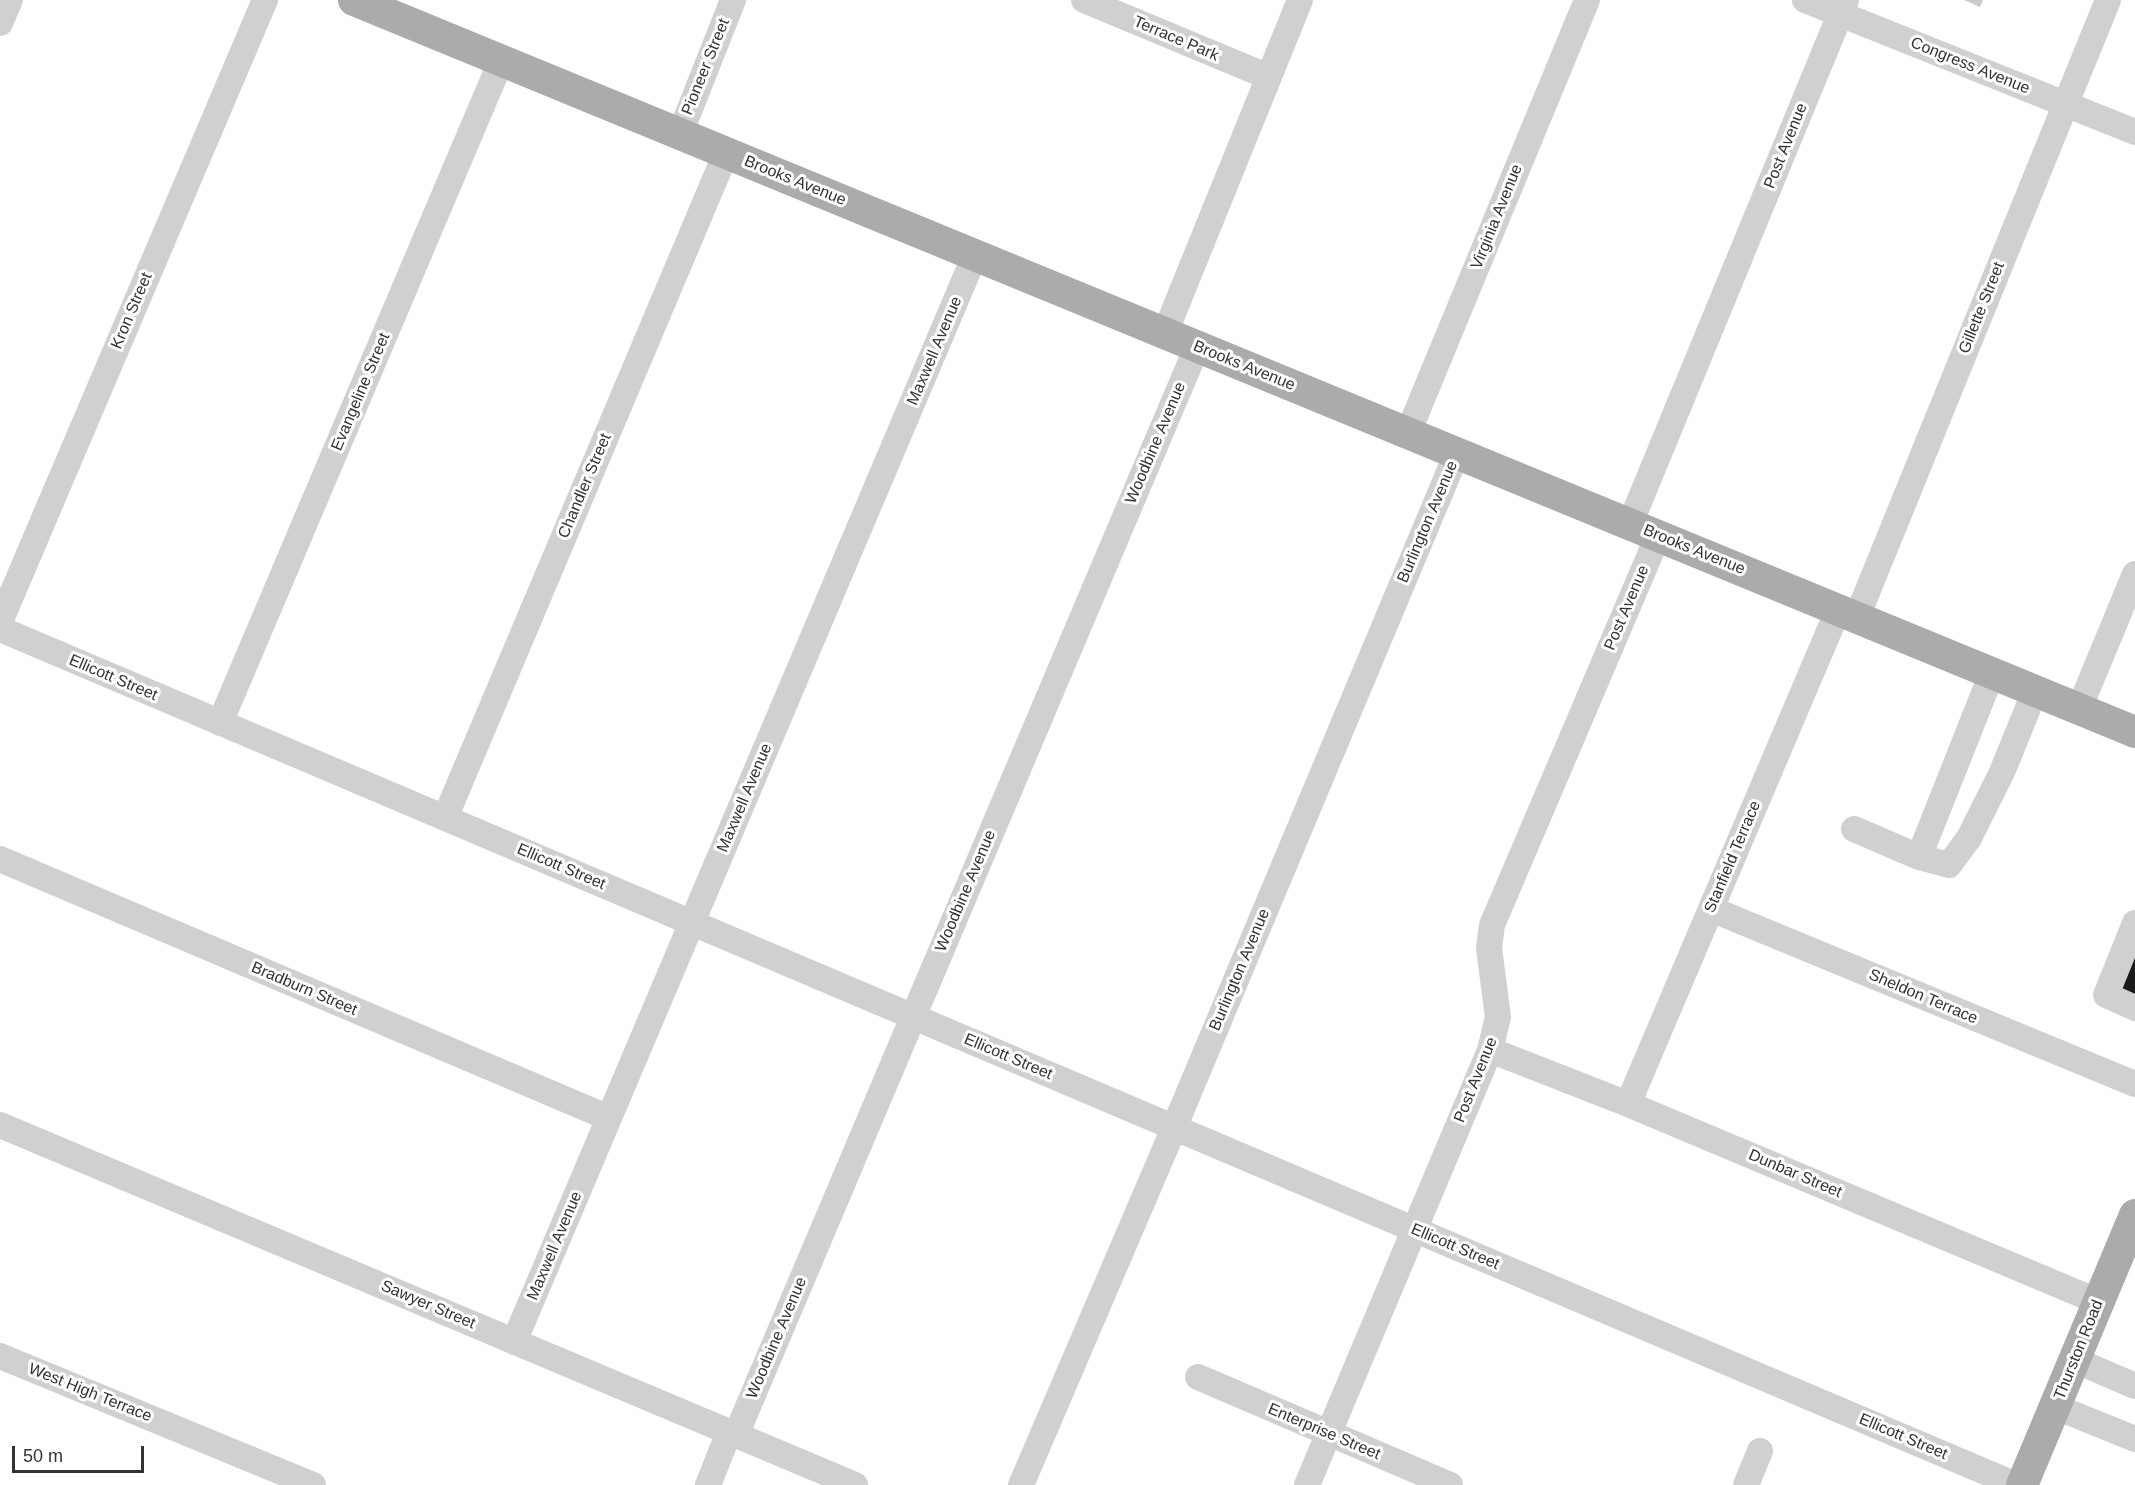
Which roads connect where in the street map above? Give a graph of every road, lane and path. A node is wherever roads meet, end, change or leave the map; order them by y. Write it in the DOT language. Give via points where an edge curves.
graph roads {
  1 [pos="10,0"];
  2 [pos="265,0"];
  3 [pos="354,0"];
  4 [pos="733,0"];
  5 [pos="1084,0"];
  6 [pos="1300,0"];
  7 [pos="1587,0"];
  8 [pos="1805,0"];
  9 [pos="2108,0"];
  10 [pos="1843,7"];
  11 [pos="0,23"];
  12 [pos="501,61"];
  13 [pos="1269,77"];
  14 [pos="2065,104"];
  15 [pos="2135,132"];
  16 [pos="680,134"];
  17 [pos="726,153"];
  18 [pos="975,255"];
  19 [pos="1164,333"];
  20 [pos="1197,347"];
  21 [pos="1408,433"];
  22 [pos="1457,453"];
  23 [pos="1644,530"];
  24 [pos="2135,574"];
  25 [pos="1847,613"];
  26 [pos="0,622"];
  27 [pos="0,630"];
  28 [pos="1992,673"];
  29 [pos="2035,691"];
  30 [pos="2079,709"];
  31 [pos="220,723"];
  32 [pos="2135,732"];
  33 [pos="445,818"];
  34 [pos="1854,829"];
  35 [pos="1919,857"];
  36 [pos="0,859"];
  37 [pos="1711,909"];
  38 [pos="692,923"];
  39 [pos="2135,923"];
  40 [pos="2135,1008"];
  41 [pos="913,1017"];
  42 [pos="1490,1050"];
  43 [pos="2135,1084"];
  44 [pos="1628,1104"];
  45 [pos="609,1118"];
  46 [pos="0,1125"];
  47 [pos="1174,1128"];
  48 [pos="2135,1215"];
  49 [pos="1414,1230"];
  50 [pos="2099,1302"];
  51 [pos="514,1342"];
  52 [pos="0,1356"];
  53 [pos="2075,1360"];
  54 [pos="1198,1377"];
  55 [pos="2135,1386"];
  56 [pos="2056,1407"];
  57 [pos="733,1433"];
  58 [pos="1327,1434"];
  59 [pos="2135,1439"];
  60 [pos="1760,1451"];
  61 [pos="313,1485"];
  62 [pos="708,1485"];
  63 [pos="855,1485"];
  64 [pos="1021,1485"];
  65 [pos="1307,1485"];
  66 [pos="1450,1485"];
  67 [pos="1746,1485"];
  68 [pos="2016,1485"];
  69 [pos="2022,1485"];
  1 -- 11 [label="street"];
  2 -- 26 [label="street, Kron Street"];
  3 -- 12 [label="main road, Brooks Avenue"];
  4 -- 16 [label="street, Pioneer Street"];
  5 -- 13 [label="street, Terrace Park"];
  6 -- 13 [label="street"];
  7 -- 21 [label="street, Virginia Avenue"];
  8 -- 10 [label="street, Congress Avenue"];
  9 -- 14 [label="street, Gillette Street"];
  10 -- 14 [label="street, Congress Avenue"];
  10 -- 23 [label="street, Post Avenue"];
  12 -- 16 [label="main road, Brooks Avenue"];
  12 -- 31 [label="street, Evangeline Street"];
  13 -- 19 [label="street"];
  14 -- 15 [label="street, Congress Avenue"];
  14 -- 25 [label="street, Gillette Street"];
  16 -- 17 [label="main road, Brooks Avenue"];
  17 -- 18 [label="main road, Brooks Avenue"];
  17 -- 33 [label="street, Chandler Street"];
  18 -- 19 [label="main road, Brooks Avenue"];
  18 -- 38 [label="street, Maxwell Avenue"];
  19 -- 20 [label="main road, Brooks Avenue"];
  20 -- 21 [label="main road, Brooks Avenue"];
  20 -- 41 [label="street, Woodbine Avenue"];
  21 -- 22 [label="main road, Brooks Avenue"];
  22 -- 23 [label="main road, Brooks Avenue"];
  22 -- 47 [label="street, Burlington Avenue"];
  23 -- 25 [label="main road, Brooks Avenue"];
  23 -- 42 [label="street, Post Avenue" via="1492,925 1489,948 1498,1017"];
  24 -- 30 [label="street"];
  25 -- 28 [label="main road, Brooks Avenue"];
  25 -- 37 [label="street, Stanfield Terrace"];
  27 -- 31 [label="street, Ellicott Street"];
  28 -- 29 [label="main road, Brooks Avenue"];
  28 -- 35 [label="street"];
  29 -- 30 [label="main road, Brooks Avenue"];
  29 -- 35 [label="street" via="1970,838 1949,866"];
  30 -- 32 [label="main road, Brooks Avenue"];
  31 -- 33 [label="street, Ellicott Street"];
  33 -- 38 [label="street, Ellicott Street"];
  34 -- 35 [label="street"];
  36 -- 45 [label="street, Bradburn Street"];
  37 -- 43 [label="street, Sheldon Terrace"];
  37 -- 44 [label="street, Stanfield Terrace"];
  38 -- 41 [label="street, Ellicott Street"];
  38 -- 45 [label="street, Maxwell Avenue"];
  39 -- 40 [label="street" via="2106,995"];
  41 -- 47 [label="street, Ellicott Street"];
  41 -- 57 [label="street, Woodbine Avenue"];
  42 -- 44 [label="street, Dunbar Street"];
  42 -- 49 [label="street, Post Avenue"];
  44 -- 50 [label="street, Dunbar Street"];
  45 -- 51 [label="street, Maxwell Avenue"];
  46 -- 51 [label="street, Sawyer Street"];
  47 -- 49 [label="street, Ellicott Street"];
  47 -- 64 [label="street, Burlington Avenue"];
  48 -- 50 [label="main road, Thurston Road"];
  49 -- 58 [label="street, Post Avenue"];
  49 -- 68 [label="street, Ellicott Street"];
  50 -- 53 [label="main road, Thurston Road"];
  51 -- 57 [label="street, Sawyer Street"];
  52 -- 61 [label="street, West High Terrace"];
  53 -- 55 [label="street"];
  53 -- 56 [label="main road, Thurston Road"];
  54 -- 58 [label="street, Enterprise Street"];
  56 -- 59 [label="street"];
  56 -- 69 [label="main road, Thurston Road"];
  57 -- 62 [label="street, Woodbine Avenue"];
  57 -- 63 [label="street, Sawyer Street"];
  58 -- 65 [label="street, Post Avenue"];
  58 -- 66 [label="street, Enterprise Street"];
  60 -- 67 [label="street"];
}
